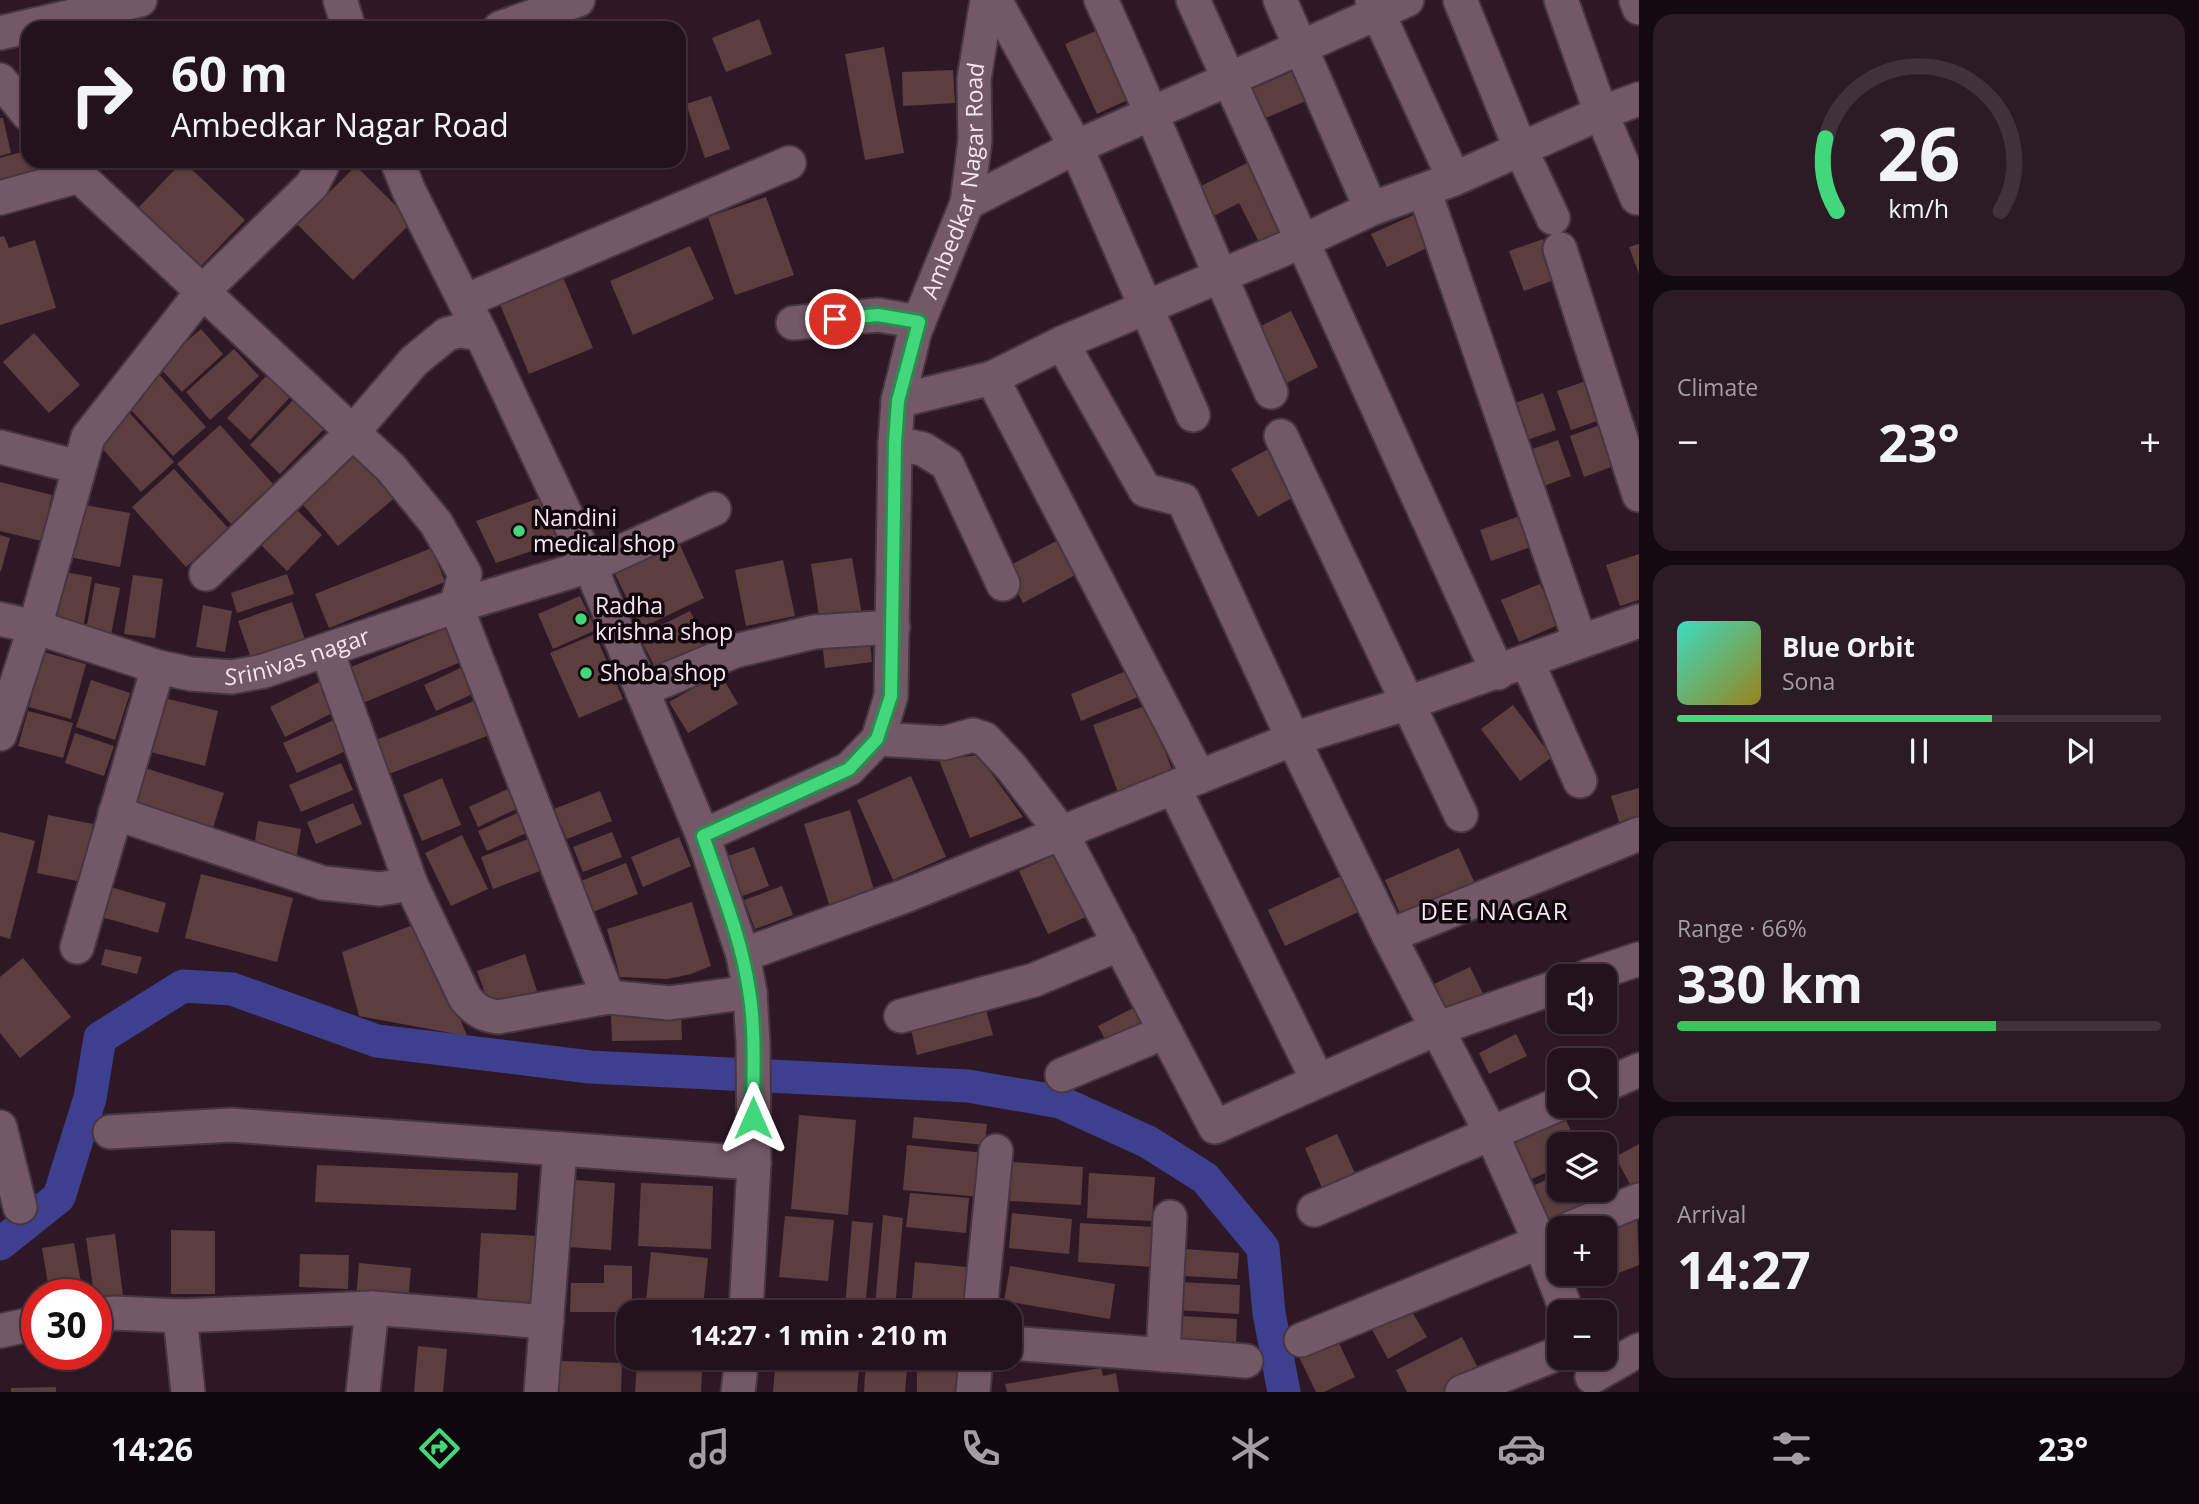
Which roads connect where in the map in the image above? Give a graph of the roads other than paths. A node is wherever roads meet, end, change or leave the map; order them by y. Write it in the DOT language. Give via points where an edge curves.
graph roads {
  1 [pos="140,0"];
  2 [pos="340,0"];
  3 [pos="578,0"];
  4 [pos="987,0"];
  5 [pos="995,0"];
  6 [pos="1101,0"];
  7 [pos="1193,0"];
  8 [pos="1280,0"];
  9 [pos="1460,0"];
  10 [pos="1560,0"];
  11 [pos="1636,0"];
  12 [pos="1386,4"];
  13 [pos="1639,8"];
  14 [pos="51,21"];
  15 [pos="347,21"];
  16 [pos="520,21"];
  17 [pos="21,28"];
  18 [pos="0,33"];
  19 [pos="1299,48"];
  20 [pos="1228,79"];
  21 [pos="0,80"];
  22 [pos="1639,99"];
  23 [pos="21,106"];
  24 [pos="1152,113"];
  25 [pos="1601,113"];
  26 [pos="1076,147"];
  27 [pos="1521,150"];
  28 [pos="789,163"];
  29 [pos="73,168"];
  30 [pos="321,168"];
  31 [pos="400,168"];
  32 [pos="1439,185"];
  33 [pos="0,198"];
  34 [pos="1637,198"];
  35 [pos="967,202"];
  36 [pos="1371,209"];
  37 [pos="1303,240"];
  38 [pos="1219,276"];
  39 [pos="202,292"];
  40 [pos="465,301"];
  41 [pos="1145,307"];
  42 [pos="919,322"];
  43 [pos="793,323"];
  44 [pos="481,334"];
  45 [pos="1062,343"];
  46 [pos="992,377"];
  47 [pos="1270,392"];
  48 [pos="898,401"];
  49 [pos="1193,415"];
  50 [pos="352,433"];
  51 [pos="1281,436"];
  52 [pos="895,443"];
  53 [pos="0,447"];
  54 [pos="78,467"];
  55 [pos="1639,495"];
  56 [pos="714,509"];
  57 [pos="590,566"];
  58 [pos="206,573"];
  59 [pos="1003,584"];
  60 [pos="456,606"];
  61 [pos="0,619"];
  62 [pos="1639,621"];
  63 [pos="35,627"];
  64 [pos="893,627"];
  65 [pos="1580,641"];
  66 [pos="327,651"];
  67 [pos="158,667"];
  68 [pos="1513,667"];
  69 [pos="642,690"];
  70 [pos="1408,703"];
  71 [pos="0,734"];
  72 [pos="877,739"];
  73 [pos="1293,739"];
  74 [pos="1580,781"];
  75 [pos="1187,783"];
  76 [pos="116,813"];
  77 [pos="1461,815"];
  78 [pos="1061,832"];
  79 [pos="1639,834"];
  80 [pos="703,836"];
  81 [pos="411,884"];
  82 [pos="1389,936"];
  83 [pos="1120,944"];
  84 [pos="77,947"];
  85 [pos="743,955"];
  86 [pos="1639,959"];
  87 [pos="1617,966"];
  88 [pos="1547,990"];
  89 [pos="750,992"];
  90 [pos="608,997"];
  91 [pos="901,1016"];
  92 [pos="1436,1029"];
  93 [pos="1165,1032"];
  94 [pos="1639,1070"];
  95 [pos="1062,1075"];
  96 [pos="1617,1080"];
  97 [pos="1318,1081"];
  98 [pos="1547,1109"];
  99 [pos="0,1127"];
  100 [pos="110,1132"];
  101 [pos="1492,1133"];
  102 [pos="561,1149"];
  103 [pos="996,1152"];
  104 [pos="754,1163"];
  105 [pos="1639,1200"];
  106 [pos="20,1207"];
  107 [pos="1314,1210"];
  108 [pos="1600,1216"];
  109 [pos="1170,1217"];
  110 [pos="1547,1233"];
  111 [pos="1547,1239"];
  112 [pos="747,1300"];
  113 [pos="982,1300"];
  114 [pos="372,1308"];
  115 [pos="112,1312"];
  116 [pos="180,1315"];
  117 [pos="547,1322"];
  118 [pos="21,1326"];
  119 [pos="0,1331"];
  120 [pos="1301,1340"];
  121 [pos="1022,1344"];
  122 [pos="1639,1350"];
  123 [pos="1163,1354"];
  124 [pos="1547,1358"];
  125 [pos="1246,1361"];
  126 [pos="741,1370"];
  127 [pos="975,1370"];
  128 [pos="1592,1376"];
  129 [pos="188,1392"];
  130 [pos="363,1392"];
  131 [pos="541,1392"];
  132 [pos="738,1392"];
  133 [pos="972,1392"];
  134 [pos="1462,1392"];
  1 -- 14 [label="street"];
  2 -- 15 [label="street"];
  3 -- 16 [label="street"];
  4 -- 35 [label="street, Ambedkar Nagar Road" via="974,79 975,140"];
  5 -- 26 [label="street"];
  6 -- 24 [label="street"];
  7 -- 20 [label="street"];
  8 -- 19 [label="street"];
  9 -- 27 [label="street"];
  10 -- 25 [label="street"];
  11 -- 13 [label="street"];
  12 -- 19 [label="street"];
  12 -- 32 [label="street"];
  17 -- 18 [label="street"];
  19 -- 20 [label="street"];
  19 -- 36 [label="street"];
  20 -- 24 [label="street"];
  20 -- 37 [label="street"];
  21 -- 23 [label="street"];
  22 -- 25 [label="street"];
  24 -- 26 [label="street"];
  24 -- 38 [label="street"];
  25 -- 27 [label="street"];
  25 -- 34 [label="street"];
  26 -- 35 [label="street"];
  26 -- 41 [label="street"];
  27 -- 32 [label="street"];
  27 -- 55 [label="street" via="1556,234"];
  28 -- 40 [label="street"];
  29 -- 33 [label="street"];
  29 -- 39 [label="street"];
  30 -- 39 [label="street" via="312,185"];
  31 -- 40 [label="street"];
  32 -- 36 [label="street"];
  32 -- 65 [label="street"];
  35 -- 42 [label="street, Ambedkar Nagar Road"];
  36 -- 37 [label="street"];
  37 -- 38 [label="street"];
  37 -- 68 [label="street"];
  38 -- 41 [label="street"];
  38 -- 47 [label="street"];
  39 -- 50 [label="street"];
  39 -- 54 [label="street" via="88,437"];
  40 -- 44 [label="street"];
  41 -- 45 [label="street"];
  41 -- 49 [label="street"];
  42 -- 43 [label="street" via="878,315"];
  42 -- 48 [label="street, Ambedkar Nagar Road"];
  44 -- 50 [label="street" via="447,334 414,361"];
  44 -- 57 [label="street"];
  45 -- 46 [label="street"];
  45 -- 73 [label="street" via="1145,490 1183,500"];
  46 -- 48 [label="street"];
  46 -- 75 [label="street"];
  48 -- 52 [label="street, Ambedkar Nagar Road"];
  50 -- 58 [label="street"];
  50 -- 60 [label="street" via="391,468 436,523 465,574"];
  51 -- 70 [label="street"];
  52 -- 59 [label="street" via="923,449 947,464"];
  52 -- 64 [label="street, Ambedkar Nagar Road"];
  53 -- 54 [label="street"];
  54 -- 63 [label="street"];
  56 -- 57 [label="street, Srinivas nagar"];
  57 -- 60 [label="street, Srinivas nagar"];
  57 -- 69 [label="street"];
  60 -- 66 [label="street, Srinivas nagar"];
  60 -- 90 [label="street"];
  61 -- 63 [label="street, Srinivas nagar"];
  62 -- 65 [label="street"];
  63 -- 67 [label="street, Srinivas nagar"];
  63 -- 71 [label="street"];
  64 -- 69 [label="street" via="814,632 735,651"];
  64 -- 72 [label="street, Ambedkar Nagar Road" via="891,696"];
  65 -- 68 [label="street"];
  66 -- 67 [label="street, Srinivas nagar" via="232,677"];
  66 -- 81 [label="street"];
  67 -- 76 [label="street"];
  68 -- 70 [label="street"];
  68 -- 74 [label="street"];
  69 -- 80 [label="street"];
  70 -- 73 [label="street"];
  70 -- 77 [label="street"];
  72 -- 78 [label="street" via="944,743 973,735 985,738"];
  72 -- 80 [label="street, Ambedkar Nagar Road" via="849,769"];
  73 -- 75 [label="street"];
  73 -- 82 [label="street"];
  75 -- 78 [label="street"];
  75 -- 97 [label="street"];
  76 -- 81 [label="street" via="323,883 380,889"];
  76 -- 84 [label="street"];
  78 -- 83 [label="street"];
  78 -- 85 [label="street"];
  79 -- 82 [label="street"];
  80 -- 85 [label="street"];
  81 -- 90 [label="street" via="473,1008 498,1017"];
  82 -- 92 [label="street"];
  83 -- 91 [label="street" via="1034,980"];
  83 -- 93 [label="street"];
  85 -- 89 [label="street"];
  86 -- 87 [label="street"];
  88 -- 92 [label="street"];
  89 -- 90 [label="street" via="669,1003"];
  89 -- 104 [label="street"];
  92 -- 97 [label="street"];
  92 -- 101 [label="street"];
  93 -- 95 [label="street"];
  93 -- 97 [label="street" via="1215,1127"];
  94 -- 96 [label="street"];
  98 -- 101 [label="street"];
  99 -- 106 [label="street"];
  100 -- 102 [label="street" via="231,1125"];
  101 -- 107 [label="street"];
  101 -- 110 [label="street"];
  102 -- 104 [label="street"];
  102 -- 117 [label="street"];
  103 -- 113 [label="street"];
  104 -- 112 [label="street"];
  105 -- 108 [label="street"];
  109 -- 123 [label="street"];
  111 -- 120 [label="street"];
  114 -- 116 [label="street"];
  114 -- 117 [label="street"];
  114 -- 130 [label="street"];
  115 -- 116 [label="street"];
  116 -- 129 [label="street"];
  117 -- 131 [label="street"];
  118 -- 119 [label="street"];
  121 -- 123 [label="street"];
  122 -- 128 [label="street"];
  123 -- 125 [label="street"];
  124 -- 134 [label="street"];
  126 -- 132 [label="street"];
  127 -- 133 [label="street"];
}
